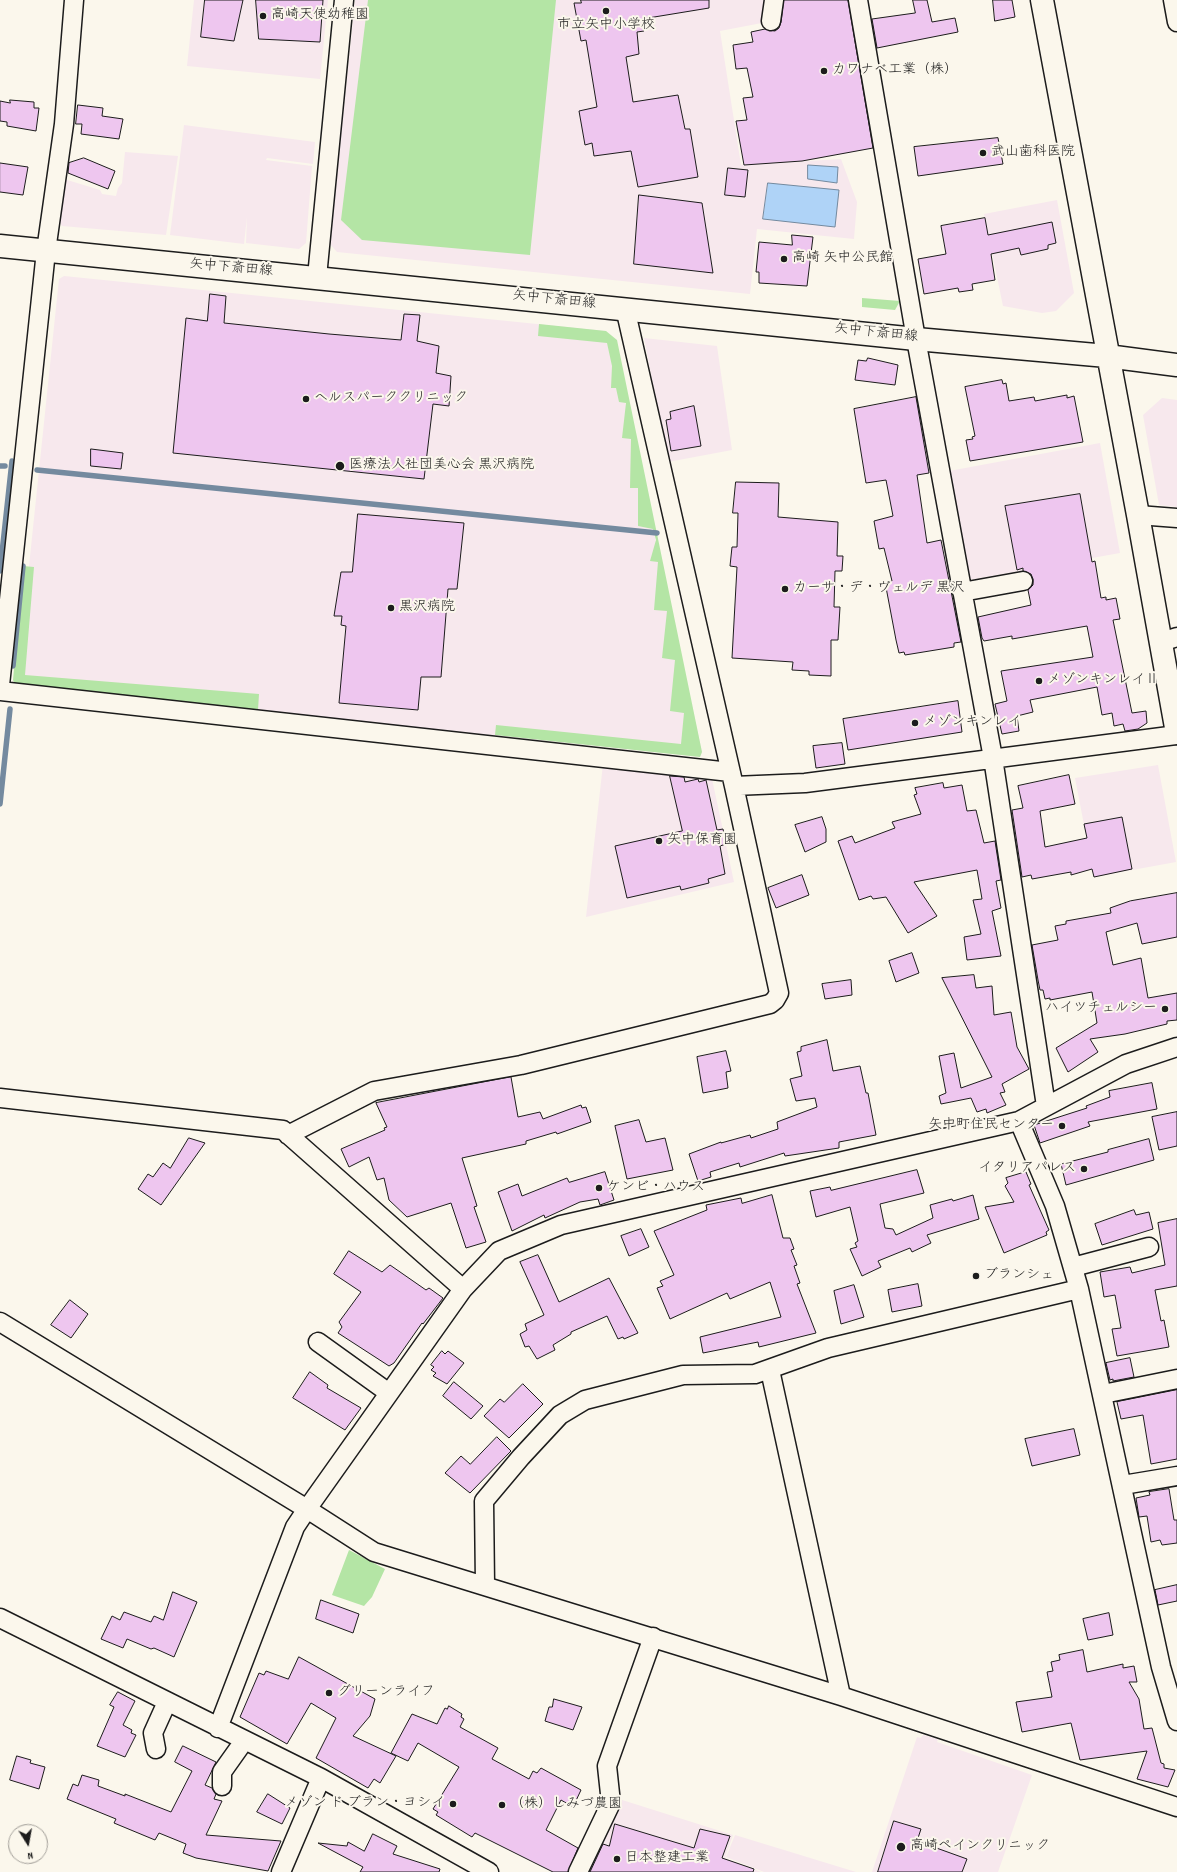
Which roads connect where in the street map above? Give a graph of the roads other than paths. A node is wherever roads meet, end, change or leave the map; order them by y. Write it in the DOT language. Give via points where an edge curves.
graph roads {
  1 [pos="74,0"];
  2 [pos="344,0"];
  3 [pos="774,0"];
  4 [pos="858,0"];
  5 [pos="1042,0"];
  6 [pos="1173,0"];
  7 [pos="771,21"];
  8 [pos="1177,22"];
  9 [pos="0,246"];
  10 [pos="46,251"];
  11 [pos="317,277"];
  12 [pos="625,308"];
  13 [pos="916,339"];
  14 [pos="1107,356"];
  15 [pos="1177,365"];
  16 [pos="1138,515"];
  17 [pos="1177,518"];
  18 [pos="1024,581"];
  19 [pos="962,592"];
  20 [pos="1169,639"];
  21 [pos="0,685"];
  22 [pos="0,691"];
  23 [pos="1177,734"];
  24 [pos="993,758"];
  25 [pos="732,779"];
  26 [pos="1177,1047"];
  27 [pos="0,1098"];
  28 [pos="1046,1106"];
  29 [pos="1019,1121"];
  30 [pos="288,1135"];
  31 [pos="1149,1247"];
  32 [pos="1073,1267"];
  33 [pos="1080,1289"];
  34 [pos="463,1290"];
  35 [pos="0,1322"];
  36 [pos="318,1342"];
  37 [pos="770,1370"];
  38 [pos="1177,1379"];
  39 [pos="389,1393"];
  40 [pos="1103,1394"];
  41 [pos="1177,1476"];
  42 [pos="1123,1485"];
  43 [pos="307,1509"];
  44 [pos="485,1585"];
  45 [pos="0,1618"];
  46 [pos="653,1637"];
  47 [pos="841,1696"];
  48 [pos="167,1702"];
  49 [pos="1177,1721"];
  50 [pos="218,1728"];
  51 [pos="244,1741"];
  52 [pos="156,1749"];
  53 [pos="321,1778"];
  54 [pos="222,1786"];
  55 [pos="1177,1807"];
  56 [pos="281,1872"];
  57 [pos="489,1872"];
  58 [pos="578,1872"];
  1 -- 10 [label="street" via="64,124"];
  2 -- 11 [label="street"];
  3 -- 7 [label="street"];
  4 -- 13 [label="street"];
  5 -- 14 [label="street"];
  6 -- 8 [label="street"];
  9 -- 10 [label="street, 矢中下斎田線"];
  10 -- 11 [label="street, 矢中下斎田線"];
  10 -- 21 [label="street"];
  11 -- 12 [label="street, 矢中下斎田線"];
  12 -- 13 [label="street, 矢中下斎田線"];
  12 -- 25 [label="street"];
  13 -- 14 [label="street, 矢中下斎田線"];
  13 -- 19 [label="street"];
  14 -- 15 [label="street, 矢中下斎田線"];
  14 -- 16 [label="street"];
  16 -- 17 [label="street"];
  16 -- 20 [label="street"];
  18 -- 19 [label="street"];
  19 -- 24 [label="street"];
  20 -- 23 [label="street"];
  22 -- 25 [label="street"];
  23 -- 24 [label="street"];
  24 -- 25 [label="street" via="805,783"];
  24 -- 28 [label="street"];
  25 -- 30 [label="street" via="779,993 775,1000 770,1004 521,1065 374,1091"];
  26 -- 28 [label="street" via="1126,1064"];
  27 -- 30 [label="street" via="283,1130"];
  28 -- 29 [label="street"];
  29 -- 32 [label="street" via="1055,1206"];
  29 -- 34 [label="street" via="562,1225 499,1251"];
  30 -- 34 [label="street"];
  31 -- 32 [label="street"];
  32 -- 33 [label="street"];
  33 -- 37 [label="street" via="828,1348"];
  33 -- 40 [label="street"];
  34 -- 39 [label="street"];
  35 -- 43 [label="street"];
  36 -- 39 [label="street"];
  37 -- 44 [label="street" via="755,1374 683,1375 584,1400 560,1415 484,1501"];
  37 -- 47 [label="street"];
  38 -- 40 [label="street"];
  39 -- 43 [label="street"];
  40 -- 42 [label="street"];
  41 -- 42 [label="street"];
  42 -- 49 [label="street" via="1161,1667"];
  43 -- 44 [label="street" via="374,1552"];
  43 -- 50 [label="street" via="295,1528"];
  44 -- 46 [label="street"];
  45 -- 48 [label="street"];
  46 -- 47 [label="street"];
  46 -- 58 [label="street" via="607,1766 611,1803"];
  47 -- 55 [label="street"];
  48 -- 50 [label="street"];
  48 -- 52 [label="street" via="153,1733"];
  50 -- 51 [label="street"];
  51 -- 53 [label="street"];
  51 -- 54 [label="street" via="222,1772"];
  53 -- 56 [label="street"];
  53 -- 57 [label="street"];
}
